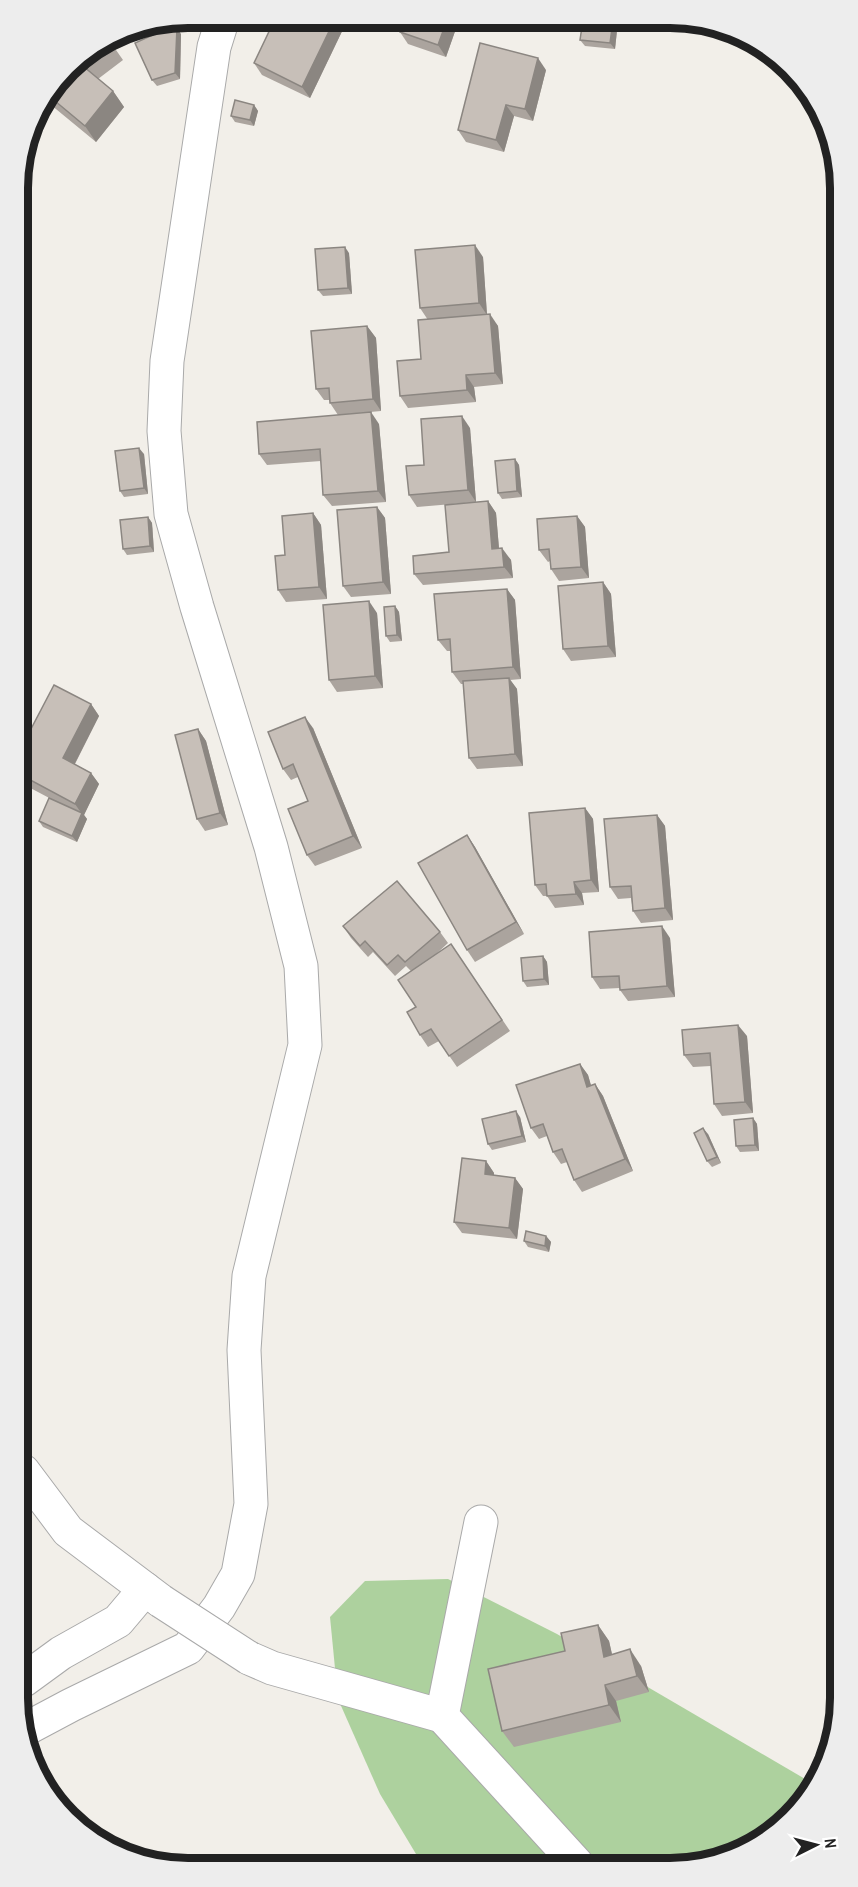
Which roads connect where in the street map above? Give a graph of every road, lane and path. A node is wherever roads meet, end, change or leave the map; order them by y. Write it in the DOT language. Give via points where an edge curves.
graph roads {
  1 [pos="220,28"];
  2 [pos="28,1478"];
  3 [pos="481,1522"];
  4 [pos="153,1595"];
  5 [pos="28,1677"];
  6 [pos="442,1716"];
  7 [pos="31,1726"];
  8 [pos="572,1858"];
  1 -- 7 [label="street" via="166,361 164,431 171,514 271,847 301,966 305,1045 249,1276 244,1350 251,1504 238,1574 188,1648"];
  2 -- 4 [label="street" via="68,1531"];
  3 -- 6 [label="street"];
  4 -- 5 [label="street"];
  4 -- 6 [label="street, bridge" via="249,1658 272,1668"];
  6 -- 8 [label="street"];
}
